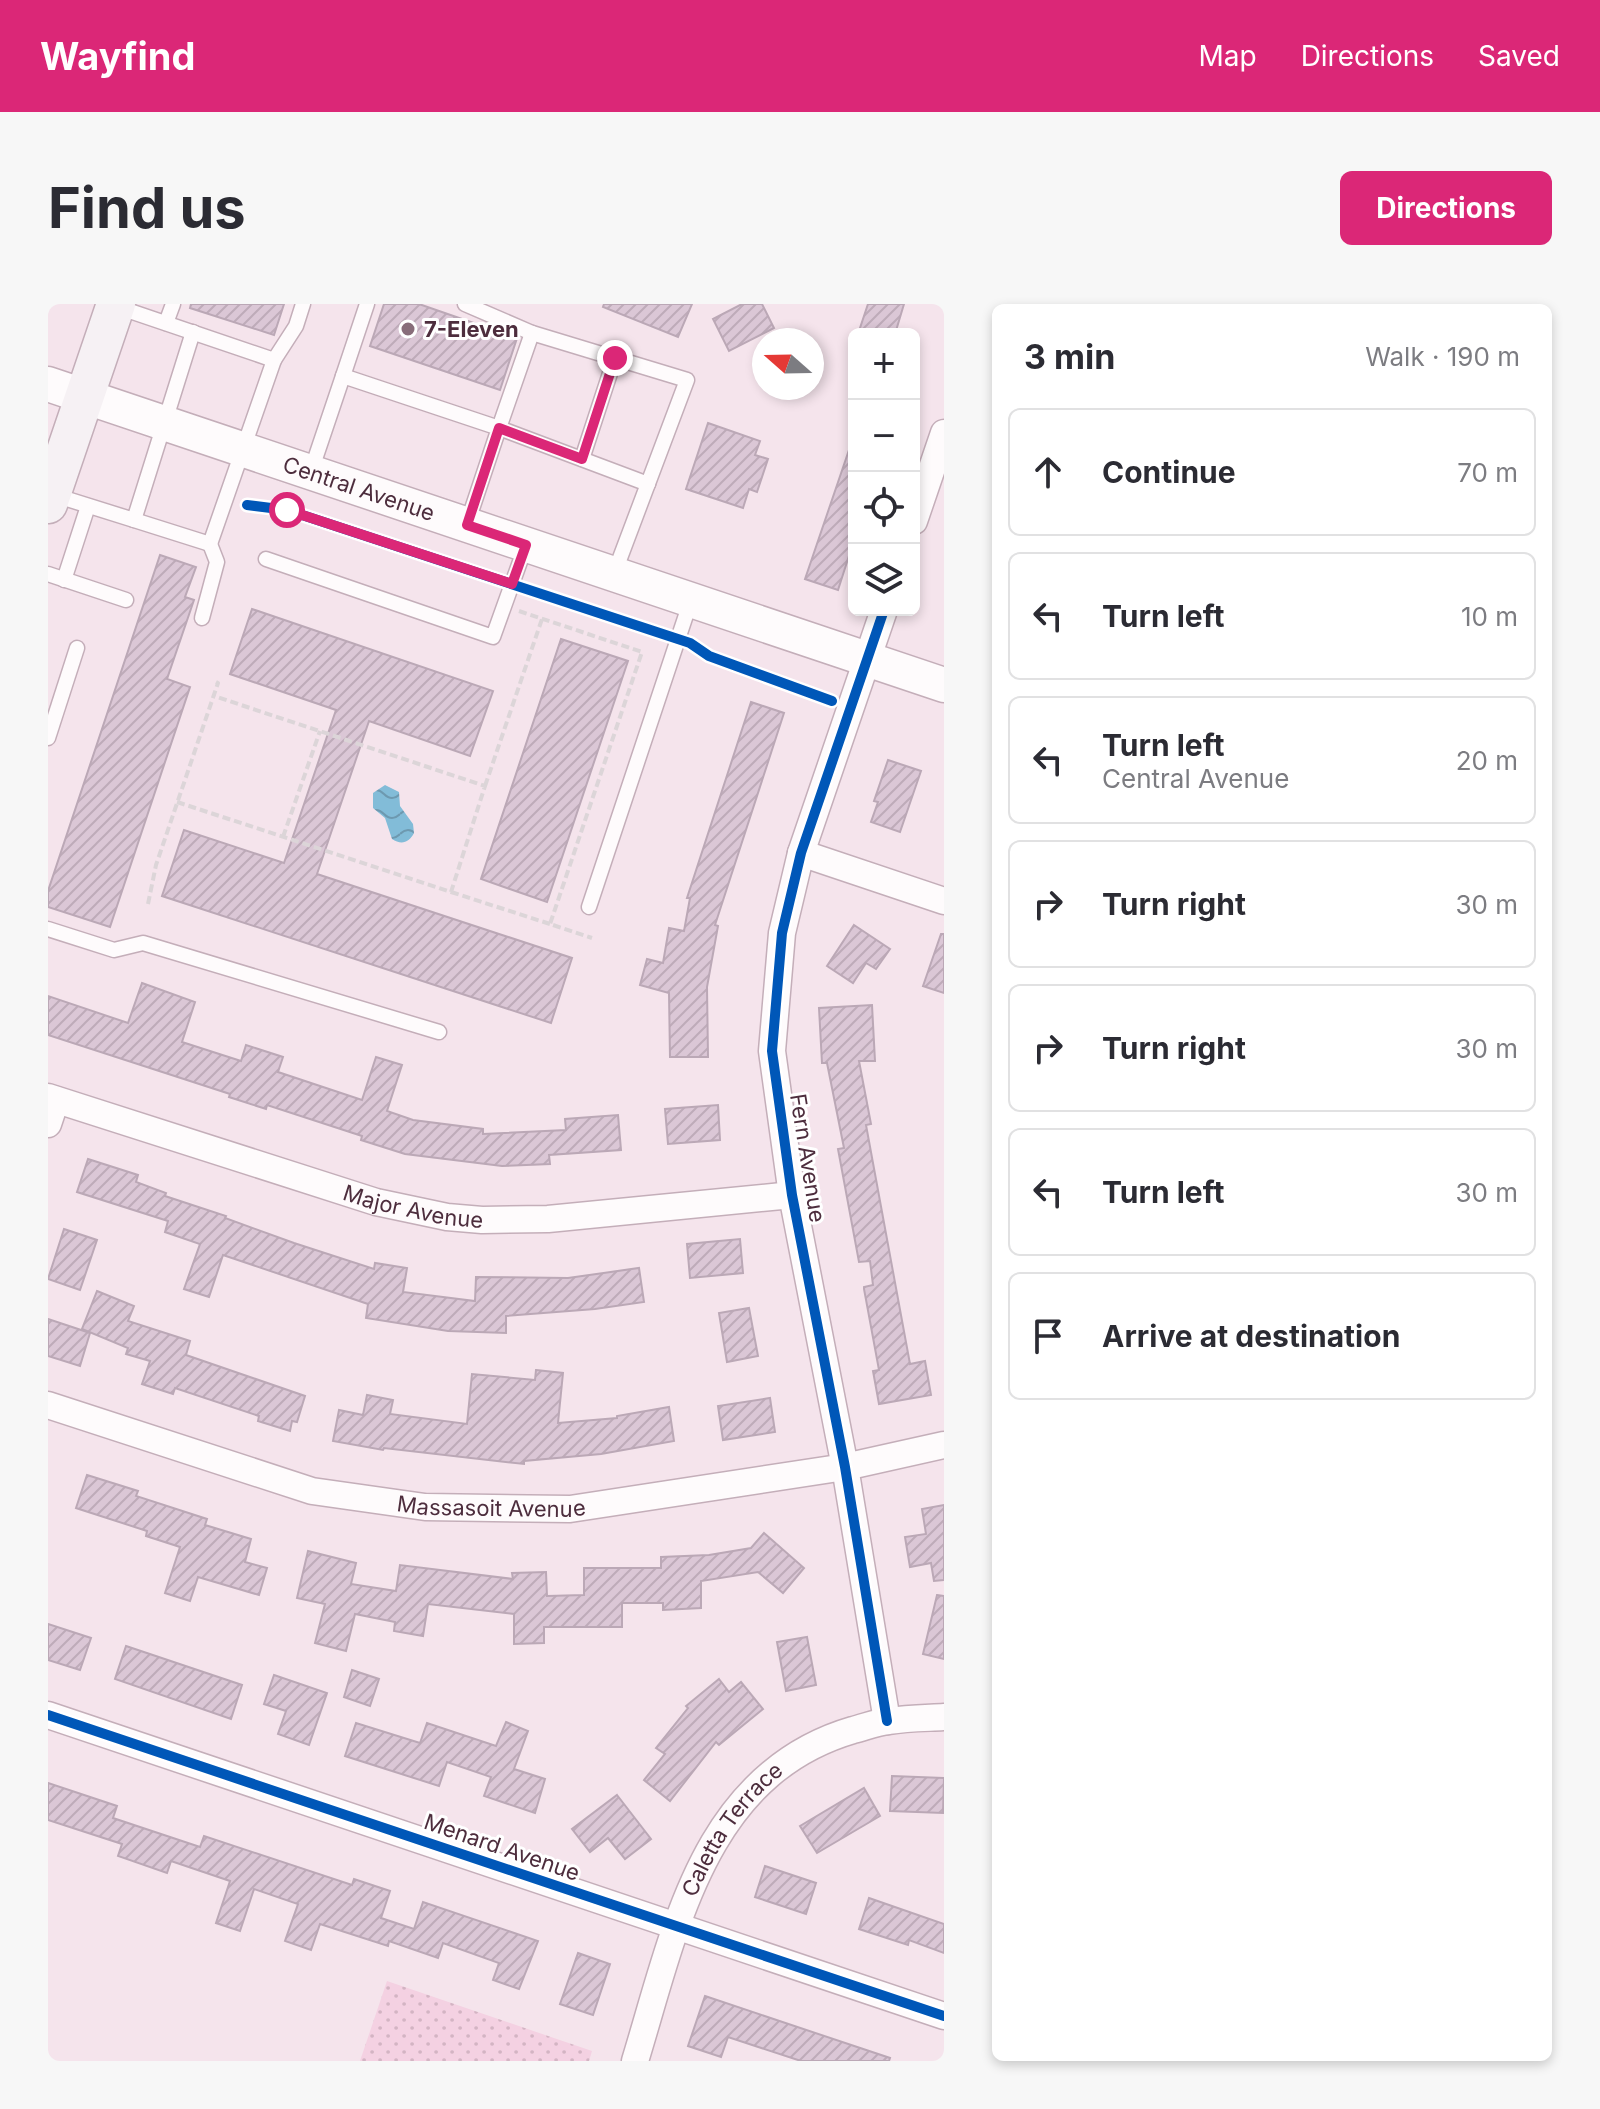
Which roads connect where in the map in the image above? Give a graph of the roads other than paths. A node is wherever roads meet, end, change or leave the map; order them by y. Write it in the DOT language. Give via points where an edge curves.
graph roads {
  1 [pos="173,304"];
  2 [pos="303,304"];
  3 [pos="367,304"];
  4 [pos="465,304"];
  5 [pos="115,305"];
  6 [pos="166,323"];
  7 [pos="193,332"];
  8 [pos="532,333"];
  9 [pos="615,358"];
  10 [pos="274,360"];
  11 [pos="343,376"];
  12 [pos="48,384"];
  13 [pos="84,397"];
  14 [pos="165,423"];
  15 [pos="499,428"];
  16 [pos="944,433"];
  17 [pos="242,450"];
  18 [pos="582,459"];
  19 [pos="310,472"];
  20 [pos="936,478"];
  21 [pos="648,484"];
  22 [pos="51,487"];
  23 [pos="88,506"];
  24 [pos="920,509"];
  25 [pos="134,520"];
  26 [pos="467,525"];
  27 [pos="210,544"];
  28 [pos="526,545"];
  29 [pos="266,559"];
  30 [pos="48,574"];
  31 [pos="614,574"];
  32 [pos="64,580"];
  33 [pos="126,600"];
  34 [pos="691,600"];
  35 [pos="882,616"];
  36 [pos="202,618"];
  37 [pos="77,648"];
  38 [pos="868,659"];
  39 [pos="944,685"];
  40 [pos="48,738"];
  41 [pos="801,853"];
  42 [pos="944,901"];
  43 [pos="589,907"];
  44 [pos="48,929"];
  45 [pos="439,1032"];
  46 [pos="51,1107"];
  47 [pos="792,1195"];
  48 [pos="48,1405"];
  49 [pos="944,1445"];
  50 [pos="845,1467"];
  51 [pos="48,1715"];
  52 [pos="944,1717"];
  53 [pos="887,1721"];
  54 [pos="677,1927"];
  55 [pos="944,2016"];
  56 [pos="635,2061"];
  1 -- 6 [label="lane"];
  2 -- 10 [label="lane"];
  3 -- 11 [label="lane"];
  4 -- 8 [label="lane"];
  5 -- 6 [label="lane"];
  5 -- 13 [label="main road"];
  6 -- 7 [label="lane"];
  7 -- 10 [label="lane"];
  7 -- 14 [label="lane"];
  8 -- 9 [label="lane"];
  8 -- 15 [label="lane"];
  9 -- 18 [label="lane"];
  9 -- 21 [label="lane" via="687,380"];
  10 -- 17 [label="lane"];
  11 -- 15 [label="lane"];
  11 -- 19 [label="lane"];
  12 -- 13 [label="street, Central Avenue"];
  13 -- 14 [label="street, Central Avenue"];
  13 -- 22 [label="main road"];
  14 -- 17 [label="street, Central Avenue"];
  14 -- 25 [label="lane"];
  15 -- 18 [label="lane"];
  15 -- 26 [label="lane"];
  16 -- 20 [label="street"];
  17 -- 19 [label="street, Central Avenue"];
  17 -- 27 [label="lane"];
  18 -- 21 [label="lane"];
  19 -- 26 [label="street, Central Avenue"];
  20 -- 24 [label="street"];
  21 -- 31 [label="lane"];
  22 -- 23 [label="lane"];
  23 -- 25 [label="lane"];
  23 -- 32 [label="lane"];
  25 -- 27 [label="lane"];
  26 -- 28 [label="street, Central Avenue"];
  27 -- 36 [label="lane" via="217,562"];
  28 -- 29 [label="lane" via="493,637"];
  28 -- 31 [label="street, Central Avenue"];
  30 -- 32 [label="lane"];
  31 -- 34 [label="street, Central Avenue"];
  32 -- 33 [label="lane"];
  34 -- 38 [label="street, Central Avenue"];
  34 -- 43 [label="lane"];
  35 -- 38 [label="street, Fern Avenue"];
  37 -- 40 [label="lane"];
  38 -- 39 [label="street, Central Avenue"];
  38 -- 41 [label="street, Fern Avenue"];
  41 -- 42 [label="street"];
  41 -- 47 [label="street, Fern Avenue" via="782,933 772,1051"];
  44 -- 45 [label="lane" via="114,950 143,943"];
  46 -- 47 [label="street, Major Avenue" via="376,1202 447,1217 548,1219"];
  47 -- 50 [label="street, Fern Avenue"];
  48 -- 50 [label="street, Massasoit Avenue" via="312,1491 425,1507 570,1509"];
  49 -- 50 [label="street, Massasoit Avenue"];
  50 -- 53 [label="street, Fern Avenue"];
  51 -- 54 [label="street, Menard Avenue"];
  52 -- 53 [label="street, Caletta Terrace"];
  53 -- 54 [label="street, Caletta Terrace" via="802,1752 741,1803 703,1859"];
  54 -- 55 [label="street, Menard Avenue"];
  54 -- 56 [label="street, Caletta Terrace"];
}
